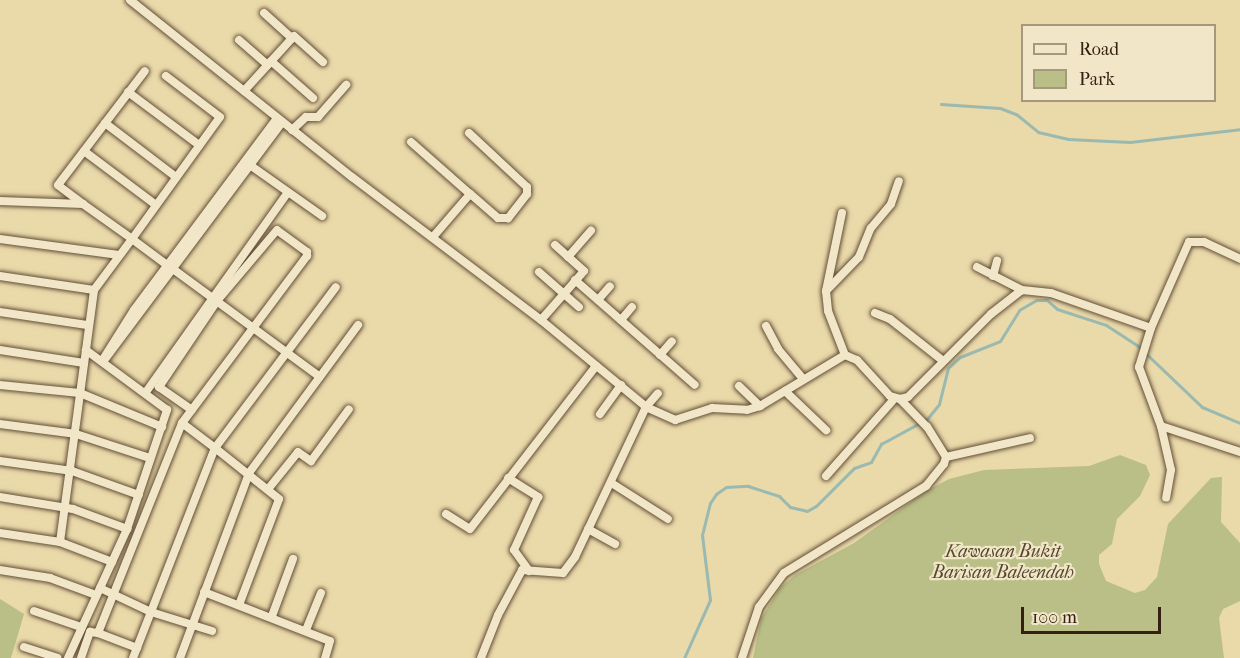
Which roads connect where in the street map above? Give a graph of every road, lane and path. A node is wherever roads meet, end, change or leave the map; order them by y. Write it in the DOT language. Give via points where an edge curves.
graph roads {
  1 [pos="130,0"];
  2 [pos="264,13"];
  3 [pos="292,38"];
  4 [pos="239,40"];
  5 [pos="322,62"];
  6 [pos="270,63"];
  7 [pos="144,71"];
  8 [pos="166,76"];
  9 [pos="346,85"];
  10 [pos="244,91"];
  11 [pos="128,92"];
  12 [pos="313,98"];
  13 [pos="280,120"];
  14 [pos="105,123"];
  15 [pos="292,130"];
  16 [pos="469,133"];
  17 [pos="411,142"];
  18 [pos="199,145"];
  19 [pos="84,151"];
  20 [pos="247,163"];
  21 [pos="176,177"];
  22 [pos="899,182"];
  23 [pos="288,192"];
  24 [pos="470,194"];
  25 [pos="0,201"];
  26 [pos="83,204"];
  27 [pos="156,205"];
  28 [pos="842,213"];
  29 [pos="322,216"];
  30 [pos="591,231"];
  31 [pos="433,237"];
  32 [pos="0,239"];
  33 [pos="132,239"];
  34 [pos="555,245"];
  35 [pos="119,255"];
  36 [pos="568,257"];
  37 [pos="1240,259"];
  38 [pos="997,261"];
  39 [pos="170,267"];
  40 [pos="977,267"];
  41 [pos="539,272"];
  42 [pos="0,276"];
  43 [pos="993,276"];
  44 [pos="575,280"];
  45 [pos="610,286"];
  46 [pos="336,287"];
  47 [pos="94,290"];
  48 [pos="1022,290"];
  49 [pos="826,291"];
  50 [pos="564,293"];
  51 [pos="215,299"];
  52 [pos="598,300"];
  53 [pos="579,307"];
  54 [pos="632,308"];
  55 [pos="0,312"];
  56 [pos="875,313"];
  57 [pos="541,320"];
  58 [pos="621,320"];
  59 [pos="87,325"];
  60 [pos="358,325"];
  61 [pos="766,326"];
  62 [pos="1151,328"];
  63 [pos="255,330"];
  64 [pos="672,341"];
  65 [pos="0,350"];
  66 [pos="86,350"];
  67 [pos="288,354"];
  68 [pos="660,355"];
  69 [pos="845,355"];
  70 [pos="942,360"];
  71 [pos="102,361"];
  72 [pos="84,363"];
  73 [pos="596,366"];
  74 [pos="320,377"];
  75 [pos="803,379"];
  76 [pos="0,385"];
  77 [pos="621,385"];
  78 [pos="695,385"];
  79 [pos="739,386"];
  80 [pos="785,391"];
  81 [pos="146,392"];
  82 [pos="80,393"];
  83 [pos="658,393"];
  84 [pos="897,399"];
  85 [pos="760,406"];
  86 [pos="646,407"];
  87 [pos="349,409"];
  88 [pos="192,410"];
  89 [pos="600,414"];
  90 [pos="182,423"];
  91 [pos="0,424"];
  92 [pos="1161,426"];
  93 [pos="162,427"];
  94 [pos="826,430"];
  95 [pos="76,434"];
  96 [pos="1030,438"];
  97 [pos="215,448"];
  98 [pos="1240,452"];
  99 [pos="946,457"];
  100 [pos="150,458"];
  101 [pos="0,461"];
  102 [pos="72,471"];
  103 [pos="249,472"];
  104 [pos="826,476"];
  105 [pos="508,478"];
  106 [pos="613,484"];
  107 [pos="269,488"];
  108 [pos="139,495"];
  109 [pos="0,497"];
  110 [pos="1166,498"];
  111 [pos="67,507"];
  112 [pos="446,514"];
  113 [pos="668,519"];
  114 [pos="127,529"];
  115 [pos="588,529"];
  116 [pos="0,533"];
  117 [pos="60,542"];
  118 [pos="615,544"];
  119 [pos="293,559"];
  120 [pos="112,562"];
  121 [pos="0,570"];
  122 [pos="529,571"];
  123 [pos="98,591"];
  124 [pos="204,592"];
  125 [pos="321,593"];
  126 [pos="112,595"];
  127 [pos="239,605"];
  128 [pos="34,611"];
  129 [pos="151,612"];
  130 [pos="272,616"];
  131 [pos="192,622"];
  132 [pos="81,627"];
  133 [pos="306,630"];
  134 [pos="212,631"];
  135 [pos="98,633"];
  136 [pos="24,647"];
  137 [pos="137,648"];
  138 [pos="183,657"];
  139 [pos="57,658"];
  140 [pos="68,658"];
  141 [pos="81,658"];
  142 [pos="133,658"];
  143 [pos="325,658"];
  144 [pos="481,658"];
  145 [pos="742,658"];
  1 -- 10 [label="street"];
  2 -- 3 [label="street"];
  3 -- 5 [label="street"];
  3 -- 6 [label="street"];
  4 -- 6 [label="street"];
  6 -- 10 [label="street"];
  6 -- 12 [label="street"];
  7 -- 11 [label="street"];
  8 -- 18 [label="street" via="220,117"];
  9 -- 15 [label="street" via="318,117 306,117"];
  10 -- 13 [label="street"];
  11 -- 14 [label="street"];
  11 -- 18 [label="street"];
  13 -- 15 [label="street"];
  13 -- 20 [label="street"];
  14 -- 19 [label="street"];
  14 -- 21 [label="street"];
  15 -- 31 [label="street"];
  16 -- 24 [label="street" via="527,187 527,194 508,218 498,218"];
  17 -- 24 [label="street"];
  18 -- 21 [label="street"];
  19 -- 26 [label="street" via="58,185"];
  19 -- 27 [label="street"];
  20 -- 23 [label="street"];
  20 -- 39 [label="street"];
  21 -- 27 [label="street"];
  22 -- 49 [label="street" via="891,204 871,228 859,257"];
  23 -- 29 [label="street"];
  23 -- 51 [label="street"];
  24 -- 31 [label="street"];
  25 -- 26 [label="street"];
  26 -- 33 [label="street"];
  27 -- 33 [label="street"];
  28 -- 49 [label="street"];
  30 -- 36 [label="street"];
  31 -- 57 [label="street"];
  32 -- 35 [label="street"];
  33 -- 35 [label="street"];
  33 -- 39 [label="street"];
  34 -- 36 [label="street"];
  35 -- 47 [label="street"];
  36 -- 44 [label="street" via="584,271"];
  37 -- 62 [label="street" via="1204,242 1189,242"];
  38 -- 43 [label="street"];
  39 -- 51 [label="street"];
  39 -- 71 [label="street" via="114,352"];
  40 -- 43 [label="street"];
  41 -- 50 [label="street"];
  42 -- 47 [label="street"];
  43 -- 48 [label="street"];
  44 -- 50 [label="street"];
  44 -- 52 [label="street"];
  45 -- 52 [label="street"];
  46 -- 67 [label="street"];
  47 -- 59 [label="street"];
  48 -- 62 [label="street" via="1051,292"];
  48 -- 70 [label="street"];
  49 -- 69 [label="street" via="828,311"];
  50 -- 53 [label="street"];
  50 -- 57 [label="street"];
  51 -- 63 [label="street"];
  51 -- 63 [label="street" via="274,229 307,252"];
  51 -- 81 [label="street"];
  51 -- 88 [label="street" via="159,387"];
  52 -- 58 [label="street"];
  54 -- 58 [label="street"];
  55 -- 59 [label="street"];
  56 -- 70 [label="street" via="891,319"];
  57 -- 73 [label="street"];
  58 -- 68 [label="street"];
  59 -- 66 [label="street"];
  60 -- 74 [label="street"];
  61 -- 75 [label="street" via="778,349"];
  62 -- 92 [label="street" via="1142,350 1141,379"];
  63 -- 67 [label="street"];
  63 -- 88 [label="street"];
  64 -- 68 [label="street"];
  65 -- 72 [label="street"];
  66 -- 71 [label="street"];
  66 -- 72 [label="street"];
  67 -- 74 [label="street"];
  67 -- 97 [label="street"];
  68 -- 78 [label="street"];
  69 -- 75 [label="street"];
  69 -- 84 [label="street" via="857,360 882,390"];
  70 -- 84 [label="street" via="914,392"];
  71 -- 81 [label="street"];
  72 -- 82 [label="street"];
  73 -- 77 [label="street"];
  73 -- 105 [label="street"];
  74 -- 103 [label="street"];
  75 -- 80 [label="street"];
  76 -- 82 [label="street"];
  77 -- 86 [label="street"];
  77 -- 89 [label="street"];
  79 -- 85 [label="street"];
  80 -- 85 [label="street"];
  80 -- 94 [label="street"];
  81 -- 93 [label="street" via="167,410"];
  82 -- 93 [label="street"];
  82 -- 95 [label="street"];
  83 -- 86 [label="street"];
  84 -- 99 [label="street" via="923,424"];
  84 -- 104 [label="street"];
  85 -- 86 [label="street" via="747,410 712,408 675,420"];
  86 -- 106 [label="street"];
  87 -- 107 [label="street" via="310,461 298,452"];
  88 -- 90 [label="street"];
  90 -- 97 [label="street"];
  90 -- 126 [label="street"];
  91 -- 95 [label="street"];
  92 -- 98 [label="street"];
  92 -- 110 [label="street" via="1171,470"];
  93 -- 100 [label="street"];
  95 -- 100 [label="street"];
  95 -- 102 [label="street"];
  96 -- 99 [label="street"];
  97 -- 103 [label="street"];
  97 -- 129 [label="street"];
  99 -- 145 [label="street" via="926,486 784,573 767,592"];
  100 -- 108 [label="street"];
  101 -- 102 [label="street"];
  102 -- 108 [label="street"];
  102 -- 111 [label="street"];
  103 -- 107 [label="street"];
  103 -- 124 [label="street"];
  105 -- 112 [label="street" via="471,529"];
  105 -- 122 [label="street" via="538,496 514,550"];
  106 -- 113 [label="street"];
  106 -- 115 [label="street"];
  107 -- 127 [label="street" via="279,499"];
  108 -- 114 [label="street"];
  109 -- 111 [label="street"];
  111 -- 114 [label="street"];
  111 -- 117 [label="street"];
  114 -- 120 [label="street"];
  115 -- 118 [label="street"];
  115 -- 122 [label="street" via="563,573"];
  116 -- 117 [label="street"];
  117 -- 120 [label="street"];
  119 -- 130 [label="street"];
  120 -- 123 [label="street"];
  121 -- 123 [label="street"];
  122 -- 144 [label="street" via="522,570 517,576"];
  123 -- 126 [label="street"];
  123 -- 132 [label="street"];
  124 -- 127 [label="street"];
  124 -- 131 [label="street"];
  125 -- 133 [label="street"];
  126 -- 129 [label="street"];
  126 -- 135 [label="street"];
  127 -- 130 [label="street"];
  128 -- 132 [label="street"];
  129 -- 131 [label="street"];
  129 -- 137 [label="street"];
  130 -- 133 [label="street"];
  131 -- 134 [label="street"];
  131 -- 138 [label="street"];
  132 -- 140 [label="street"];
  133 -- 143 [label="street" via="330,641"];
  135 -- 137 [label="street"];
  135 -- 141 [label="street" via="90,632"];
  136 -- 139 [label="street"];
  137 -- 142 [label="street"];
}
